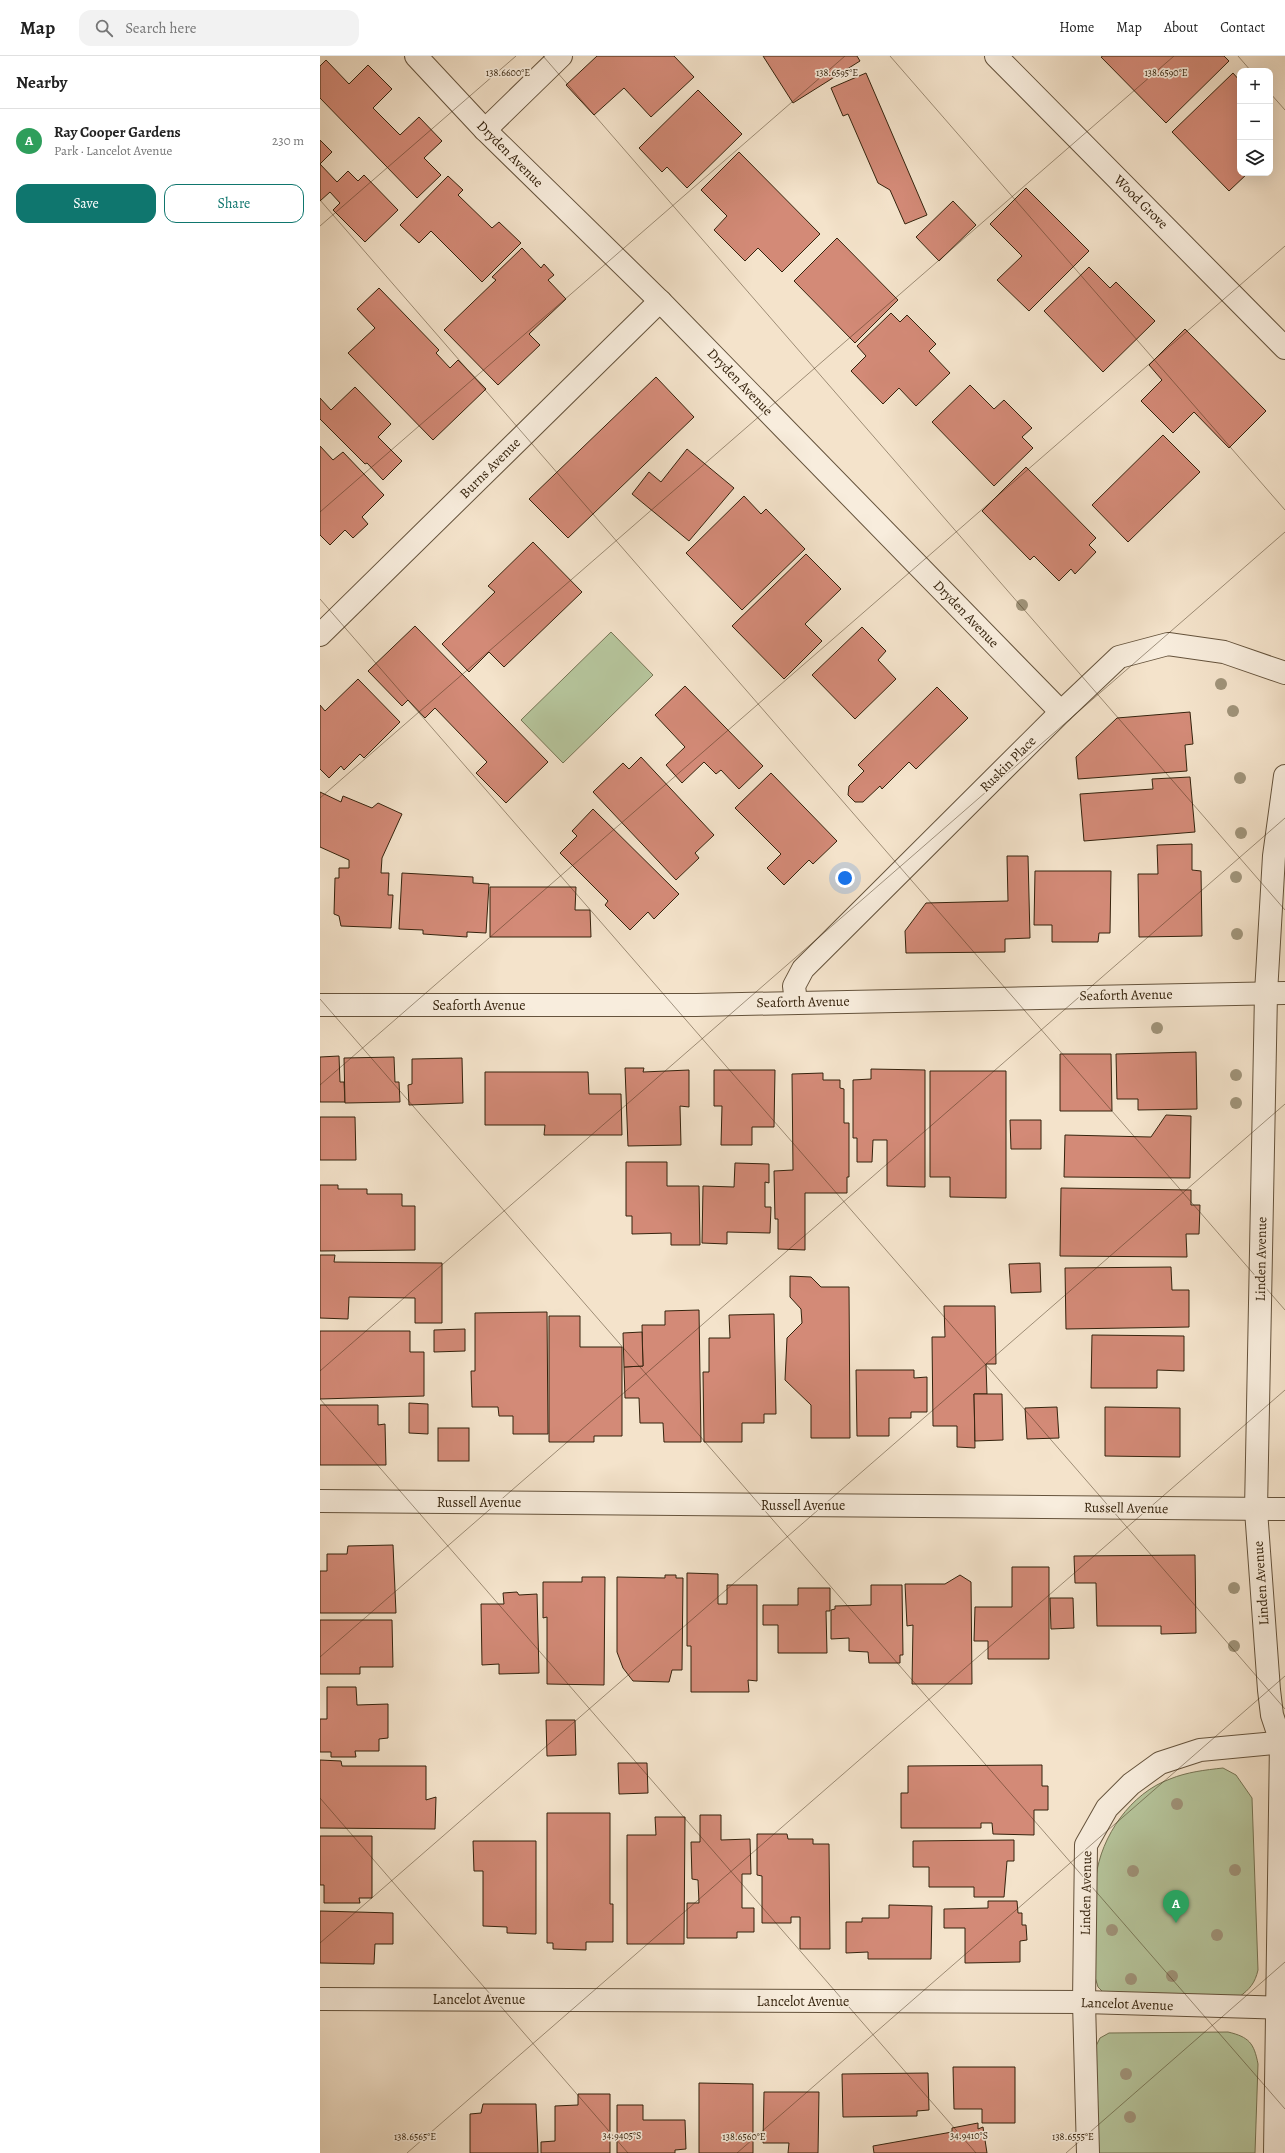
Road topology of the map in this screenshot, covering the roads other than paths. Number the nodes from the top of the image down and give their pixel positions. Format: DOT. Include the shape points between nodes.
graph roads {
  1 [pos="416,56"];
  2 [pos="561,56"];
  3 [pos="996,56"];
  4 [pos="485,130"];
  5 [pos="660,301"];
  6 [pos="1285,348"];
  7 [pos="320,635"];
  8 [pos="1285,673"];
  9 [pos="1061,712"];
  10 [pos="1285,776"];
  11 [pos="1276,993"];
  12 [pos="796,1002"];
  13 [pos="320,1005"];
  14 [pos="320,1501"];
  15 [pos="1285,1509"];
  16 [pos="1256,1510"];
  17 [pos="1284,1741"];
  18 [pos="320,1999"];
  19 [pos="1084,2002"];
  20 [pos="1280,2008"];
  21 [pos="1088,2153"];
  22 [pos="1275,2153"];
  1 -- 4 [label="street, Dryden Avenue"];
  2 -- 4 [label="street"];
  3 -- 6 [label="street, Wood Grove"];
  4 -- 5 [label="street, Dryden Avenue"];
  5 -- 7 [label="street, Burns Avenue"];
  5 -- 9 [label="street, Dryden Avenue"];
  8 -- 9 [label="street, Ruskin Place" via="1224,652 1168,644 1119,657"];
  9 -- 12 [label="street, Ruskin Place" via="803,969 794,986"];
  10 -- 11 [label="street, Linden Avenue" via="1274,856"];
  11 -- 12 [label="street, Seaforth Avenue"];
  11 -- 16 [label="street, Linden Avenue"];
  12 -- 13 [label="street, Seaforth Avenue" via="696,1005"];
  14 -- 16 [label="street, Russell Avenue"];
  15 -- 16 [label="street, Russell Avenue"];
  16 -- 17 [label="street, Linden Avenue" via="1272,1716"];
  17 -- 19 [label="street, Linden Avenue" via="1200,1750 1160,1764 1131,1784 1107,1808 1086,1844"];
  17 -- 20 [label="street, Linden Avenue"];
  18 -- 19 [label="street, Lancelot Avenue"];
  19 -- 20 [label="street, Lancelot Avenue"];
  19 -- 21 [label="street, Linden Avenue"];
  20 -- 22 [label="street, Linden Avenue"];
}
